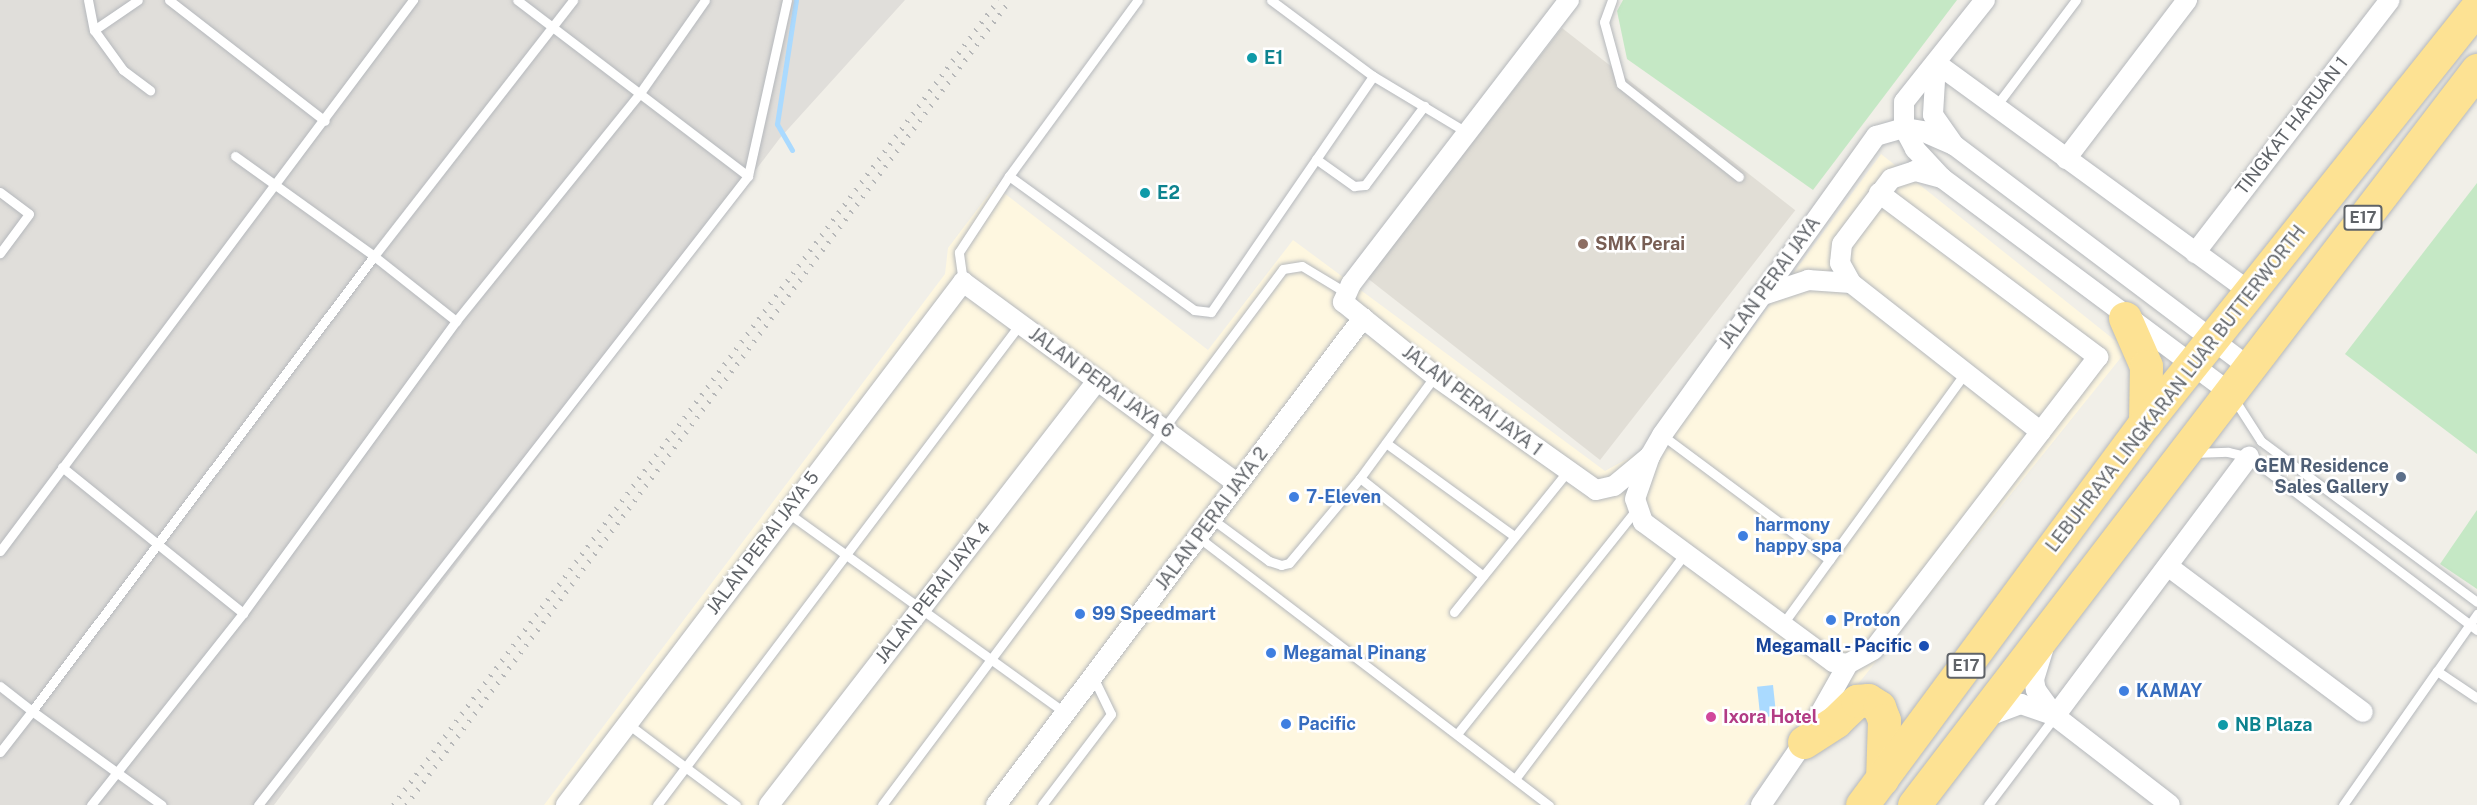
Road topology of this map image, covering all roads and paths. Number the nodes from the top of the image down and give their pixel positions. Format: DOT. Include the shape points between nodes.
graph roads {
  1 [pos="88,0"];
  2 [pos="138,0"];
  3 [pos="169,0"];
  4 [pos="413,0"];
  5 [pos="517,0"];
  6 [pos="573,0"];
  7 [pos="705,0"];
  8 [pos="788,0"];
  9 [pos="1138,0"];
  10 [pos="1271,0"];
  11 [pos="1569,0"];
  12 [pos="1612,0"];
  13 [pos="1985,0"];
  14 [pos="2076,0"];
  15 [pos="2187,0"];
  16 [pos="2390,0"];
  17 [pos="2477,7"];
  18 [pos="552,26"];
  19 [pos="94,30"];
  20 [pos="1936,63"];
  21 [pos="2477,70"];
  22 [pos="1373,76"];
  23 [pos="150,90"];
  24 [pos="640,93"];
  25 [pos="1904,102"];
  26 [pos="1424,106"];
  27 [pos="1996,106"];
  28 [pos="325,120"];
  29 [pos="1904,128"];
  30 [pos="1468,133"];
  31 [pos="1876,136"];
  32 [pos="1954,145"];
  33 [pos="235,156"];
  34 [pos="1316,159"];
  35 [pos="2066,159"];
  36 [pos="1009,176"];
  37 [pos="748,177"];
  38 [pos="1739,177"];
  39 [pos="1942,178"];
  40 [pos="276,186"];
  41 [pos="0,192"];
  42 [pos="1880,193"];
  43 [pos="0,253"];
  44 [pos="2195,253"];
  45 [pos="374,256"];
  46 [pos="963,282"];
  47 [pos="1851,283"];
  48 [pos="1345,292"];
  49 [pos="2250,292"];
  50 [pos="1760,296"];
  51 [pos="1363,318"];
  52 [pos="2125,318"];
  53 [pos="456,321"];
  54 [pos="1020,324"];
  55 [pos="2212,341"];
  56 [pos="2192,366"];
  57 [pos="2249,367"];
  58 [pos="1965,373"];
  59 [pos="1435,376"];
  60 [pos="1097,381"];
  61 [pos="2229,392"];
  62 [pos="2145,423"];
  63 [pos="1163,429"];
  64 [pos="2041,432"];
  65 [pos="1662,435"];
  66 [pos="1386,443"];
  67 [pos="2183,453"];
  68 [pos="1650,456"];
  69 [pos="2249,457"];
  70 [pos="62,467"];
  71 [pos="1567,472"];
  72 [pos="1360,478"];
  73 [pos="1238,484"];
  74 [pos="1636,510"];
  75 [pos="786,512"];
  76 [pos="1212,519"];
  77 [pos="1514,536"];
  78 [pos="1198,537"];
  79 [pos="158,544"];
  80 [pos="0,551"];
  81 [pos="1685,552"];
  82 [pos="844,554"];
  83 [pos="1830,560"];
  84 [pos="2169,567"];
  85 [pos="1483,576"];
  86 [pos="2477,602"];
  87 [pos="920,609"];
  88 [pos="1454,612"];
  89 [pos="243,613"];
  90 [pos="2477,614"];
  91 [pos="1782,625"];
  92 [pos="2473,627"];
  93 [pos="2048,633"];
  94 [pos="991,660"];
  95 [pos="1848,664"];
  96 [pos="2437,671"];
  97 [pos="1093,677"];
  98 [pos="0,686"];
  99 [pos="2477,698"];
  100 [pos="32,711"];
  101 [pos="2362,712"];
  102 [pos="1065,713"];
  103 [pos="2055,716"];
  104 [pos="1981,720"];
  105 [pos="628,724"];
  106 [pos="1456,734"];
  107 [pos="1804,742"];
  108 [pos="0,752"];
  109 [pos="686,767"];
  110 [pos="116,770"];
  111 [pos="1515,779"];
  112 [pos="1882,779"];
  113 [pos="91,805"];
  114 [pos="162,805"];
  115 [pos="258,805"];
  116 [pos="566,805"];
  117 [pos="657,805"];
  118 [pos="736,805"];
  119 [pos="769,805"];
  120 [pos="882,805"];
  121 [pos="996,805"];
  122 [pos="1042,805"];
  123 [pos="1549,805"];
  124 [pos="1761,805"];
  125 [pos="1862,805"];
  126 [pos="1914,805"];
  127 [pos="1988,805"];
  128 [pos="2170,805"];
  129 [pos="2343,805"];
  1 -- 19 [label="lane"];
  2 -- 19 [label="lane"];
  3 -- 28 [label="lane"];
  4 -- 28 [label="lane"];
  5 -- 18 [label="lane"];
  6 -- 18 [label="lane"];
  7 -- 24 [label="lane"];
  8 -- 37 [label="lane"];
  9 -- 36 [label="lane"];
  10 -- 22 [label="lane"];
  11 -- 30 [label="street"];
  12 -- 38 [label="lane" via="1604,22 1621,84"];
  13 -- 20 [label="street, JALAN PERAI JAYA"];
  14 -- 27 [label="lane"];
  15 -- 35 [label="street"];
  16 -- 44 [label="street, TINGKAT HARUAN 1"];
  17 -- 49 [label="highway, LEBUHRAYA LINGKARAN LUAR BUTTERWORTH / E17"];
  18 -- 24 [label="lane"];
  18 -- 45 [label="lane"];
  19 -- 23 [label="lane" via="123,70"];
  20 -- 25 [label="street, JALAN PERAI JAYA"];
  20 -- 27 [label="street"];
  20 -- 32 [label="street" via="1934,115"];
  21 -- 57 [label="highway, E17"];
  22 -- 26 [label="lane"];
  22 -- 34 [label="lane"];
  24 -- 37 [label="lane"];
  24 -- 53 [label="lane"];
  25 -- 29 [label="street"];
  25 -- 31 [label="street, JALAN PERAI JAYA"];
  26 -- 30 [label="lane"];
  26 -- 34 [label="lane" via="1365,185 1354,186"];
  27 -- 35 [label="street"];
  28 -- 40 [label="lane"];
  29 -- 31 [label="street"];
  29 -- 32 [label="street"];
  29 -- 39 [label="street" via="1915,149"];
  30 -- 48 [label="street"];
  31 -- 50 [label="street, JALAN PERAI JAYA"];
  32 -- 55 [label="street"];
  33 -- 40 [label="lane"];
  34 -- 36 [label="lane" via="1211,312 1194,310"];
  35 -- 44 [label="street"];
  36 -- 46 [label="lane" via="959,252"];
  37 -- 115 [label="lane"];
  39 -- 42 [label="street" via="1916,171 1902,174"];
  39 -- 52 [label="street"];
  40 -- 45 [label="lane"];
  40 -- 70 [label="lane"];
  41 -- 43 [label="lane" via="29,214"];
  42 -- 47 [label="street" via="1839,253"];
  42 -- 64 [label="street" via="2098,357"];
  44 -- 49 [label="street"];
  45 -- 53 [label="lane"];
  45 -- 79 [label="lane"];
  46 -- 54 [label="street, JALAN PERAI JAYA 6"];
  46 -- 75 [label="street, JALAN PERAI JAYA 5"];
  47 -- 50 [label="street" via="1808,280"];
  47 -- 58 [label="street"];
  48 -- 51 [label="street, JALAN PERAI JAYA 1" via="1343,302"];
  48 -- 63 [label="lane" via="1302,266 1282,269"];
  49 -- 55 [label="highway, LEBUHRAYA LINGKARAN LUAR BUTTERWORTH / E17"];
  50 -- 65 [label="street, JALAN PERAI JAYA"];
  51 -- 59 [label="street, JALAN PERAI JAYA 1"];
  51 -- 73 [label="street, JALAN PERAI JAYA 2"];
  52 -- 56 [label="street"];
  52 -- 62 [label="highway" via="2146,366"];
  53 -- 89 [label="lane"];
  54 -- 60 [label="street, JALAN PERAI JAYA 6"];
  54 -- 82 [label="lane"];
  55 -- 56 [label="highway, LEBUHRAYA LINGKARAN LUAR BUTTERWORTH / E17"];
  55 -- 57 [label="street"];
  56 -- 61 [label="street"];
  56 -- 62 [label="highway, LEBUHRAYA LINGKARAN LUAR BUTTERWORTH / E17"];
  57 -- 61 [label="highway, E17"];
  58 -- 64 [label="street"];
  58 -- 83 [label="lane"];
  59 -- 66 [label="lane"];
  59 -- 71 [label="street, JALAN PERAI JAYA 1"];
  60 -- 63 [label="street, JALAN PERAI JAYA 6"];
  60 -- 87 [label="street, JALAN PERAI JAYA 4"];
  61 -- 67 [label="highway, E17"];
  61 -- 86 [label="lane" via="2261,441"];
  62 -- 112 [label="highway, LEBUHRAYA LINGKARAN LUAR BUTTERWORTH / E17"];
  63 -- 73 [label="street, JALAN PERAI JAYA 6"];
  63 -- 94 [label="lane"];
  64 -- 95 [label="street" via="1873,650"];
  65 -- 68 [label="street, JALAN PERAI JAYA"];
  65 -- 83 [label="lane"];
  66 -- 72 [label="lane"];
  66 -- 77 [label="lane"];
  67 -- 69 [label="lane" via="2228,452"];
  67 -- 93 [label="highway, E17"];
  68 -- 71 [label="street, JALAN PERAI JAYA 1" via="1614,486 1596,490"];
  68 -- 74 [label="street" via="1635,499"];
  69 -- 84 [label="street"];
  69 -- 92 [label="lane"];
  70 -- 79 [label="lane"];
  70 -- 80 [label="lane"];
  71 -- 77 [label="lane"];
  72 -- 76 [label="lane" via="1289,563 1269,561"];
  72 -- 85 [label="lane"];
  73 -- 76 [label="street, JALAN PERAI JAYA 2"];
  74 -- 81 [label="street" via="1643,522"];
  74 -- 106 [label="lane"];
  75 -- 82 [label="lane"];
  75 -- 105 [label="street, JALAN PERAI JAYA 5"];
  76 -- 78 [label="street, JALAN PERAI JAYA 2"];
  77 -- 85 [label="lane"];
  78 -- 97 [label="street, JALAN PERAI JAYA 2"];
  78 -- 106 [label="lane"];
  79 -- 89 [label="lane"];
  79 -- 100 [label="lane"];
  81 -- 91 [label="street"];
  81 -- 111 [label="lane"];
  82 -- 87 [label="lane"];
  82 -- 109 [label="lane"];
  83 -- 91 [label="lane"];
  84 -- 101 [label="street"];
  84 -- 103 [label="street"];
  85 -- 88 [label="lane"];
  87 -- 94 [label="lane"];
  87 -- 119 [label="street, JALAN PERAI JAYA 4"];
  89 -- 110 [label="lane"];
  90 -- 92 [label="lane"];
  91 -- 95 [label="street" via="1833,662"];
  92 -- 96 [label="lane"];
  93 -- 103 [label="street" via="2034,680 2036,690"];
  93 -- 104 [label="highway, E17"];
  94 -- 102 [label="lane"];
  94 -- 120 [label="lane"];
  95 -- 107 [label="street"];
  96 -- 99 [label="lane"];
  96 -- 129 [label="lane"];
  97 -- 102 [label="street, JALAN PERAI JAYA 2"];
  97 -- 122 [label="lane" via="1111,714"];
  98 -- 100 [label="lane"];
  100 -- 108 [label="lane"];
  100 -- 110 [label="lane"];
  102 -- 121 [label="street, JALAN PERAI JAYA 2"];
  103 -- 104 [label="street" via="2021,704"];
  103 -- 127 [label="lane"];
  103 -- 128 [label="street"];
  104 -- 126 [label="highway, E17"];
  105 -- 109 [label="lane"];
  105 -- 116 [label="street, JALAN PERAI JAYA 5"];
  106 -- 111 [label="lane"];
  107 -- 112 [label="highway" via="1857,701 1868,700 1879,707 1884,720"];
  107 -- 124 [label="street"];
  109 -- 117 [label="lane"];
  109 -- 118 [label="lane"];
  110 -- 113 [label="lane"];
  110 -- 114 [label="lane"];
  111 -- 123 [label="lane"];
  112 -- 125 [label="highway, LEBUHRAYA LINGKARAN LUAR BUTTERWORTH / E17"];
}
